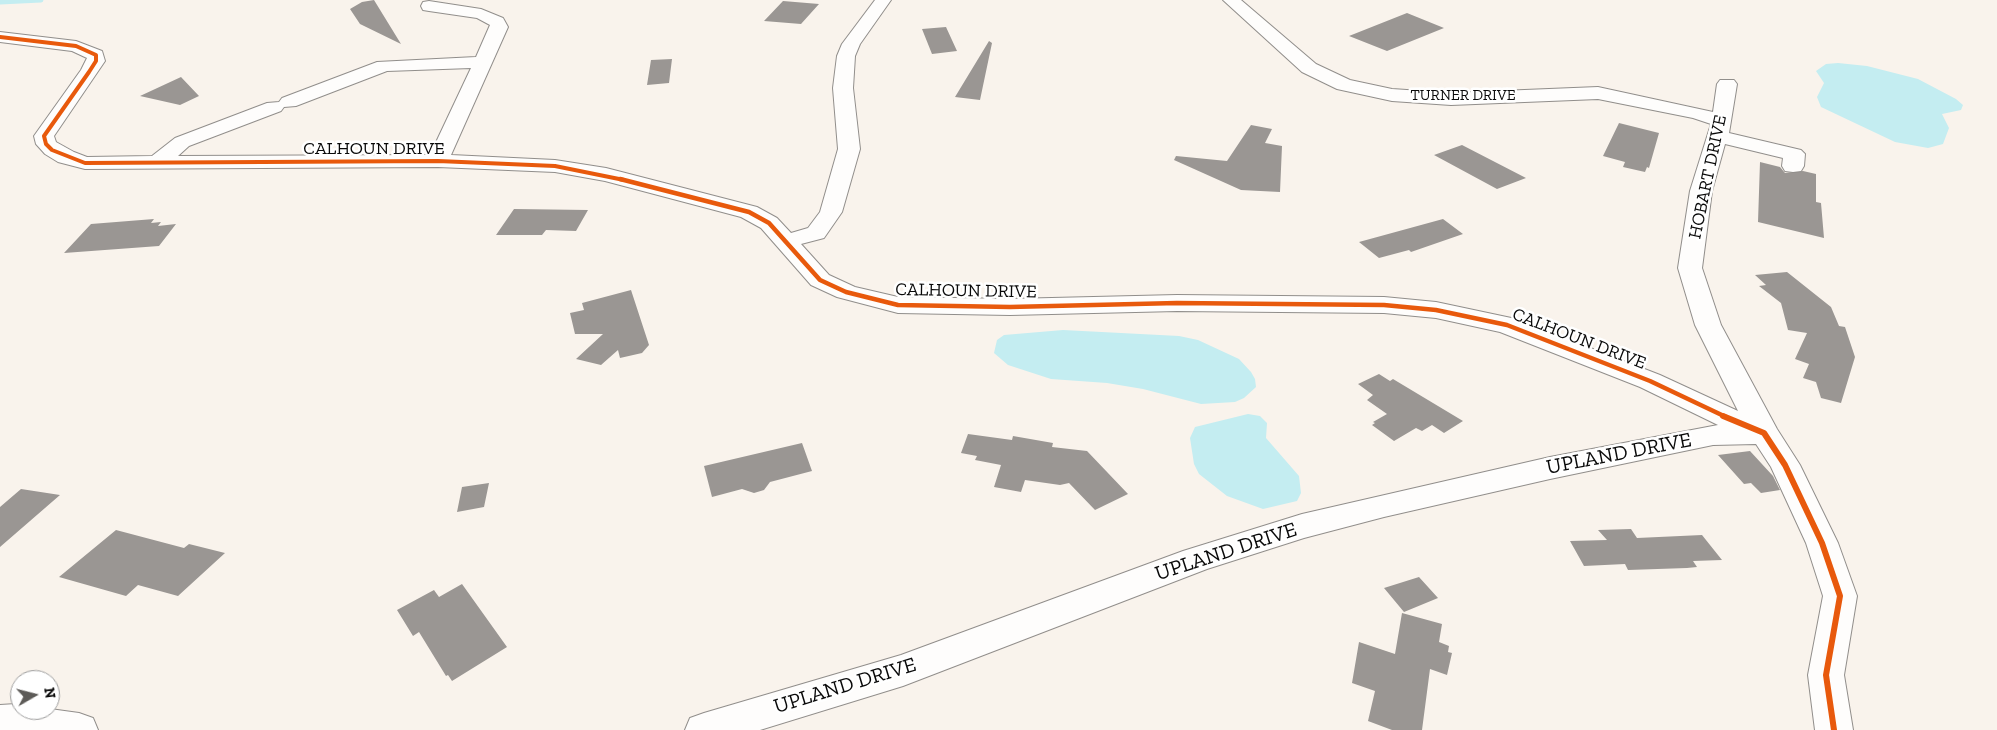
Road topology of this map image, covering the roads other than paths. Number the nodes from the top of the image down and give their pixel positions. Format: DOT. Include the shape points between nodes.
graph roads {
  1 [pos="883,0"];
  2 [pos="1231,0"];
  3 [pos="429,6"];
  4 [pos="0,37"];
  5 [pos="484,62"];
  6 [pos="1727,84"];
  7 [pos="1720,129"];
  8 [pos="438,161"];
  9 [pos="156,164"];
  10 [pos="1793,166"];
  11 [pos="787,242"];
  12 [pos="1764,433"];
  13 [pos="0,722"];
  14 [pos="79,730"];
  15 [pos="704,730"];
  16 [pos="1834,730"];
  1 -- 11 [label="street" via="846,56 843,88 849,148 831,212 816,233"];
  2 -- 7 [label="street, TURNER DRIVE" via="1309,68 1344,85 1392,95 1451,99 1598,93 1697,113"];
  3 -- 5 [label="street" via="482,14 497,22 499,27"];
  4 -- 9 [label="street, CALHOUN DRIVE" via="76,46 96,54 96,61 44,136 52,150 86,164"];
  5 -- 8 [label="street"];
  5 -- 9 [label="street" via="384,66 182,142"];
  6 -- 7 [label="street, HOBART DRIVE"];
  7 -- 10 [label="street, TURNER DRIVE" via="1794,154"];
  7 -- 12 [label="street, HOBART DRIVE" via="1701,191 1690,268 1708,325"];
  8 -- 9 [label="street, CALHOUN DRIVE"];
  8 -- 11 [label="street, CALHOUN DRIVE" via="555,166 606,175 749,212 769,223"];
  11 -- 12 [label="street, CALHOUN DRIVE" via="820,280 846,292 898,305 1010,308 1172,303 1384,305 1470,315 1507,325 1650,381"];
  12 -- 15 [label="street, UPLAND DRIVE" via="1713,435 1550,468 1302,526 1194,560 903,670"];
  12 -- 16 [label="street" via="1785,465 1814,526 1840,596 1826,675"];
  13 -- 14 [label="street" via="16,721"];
}
